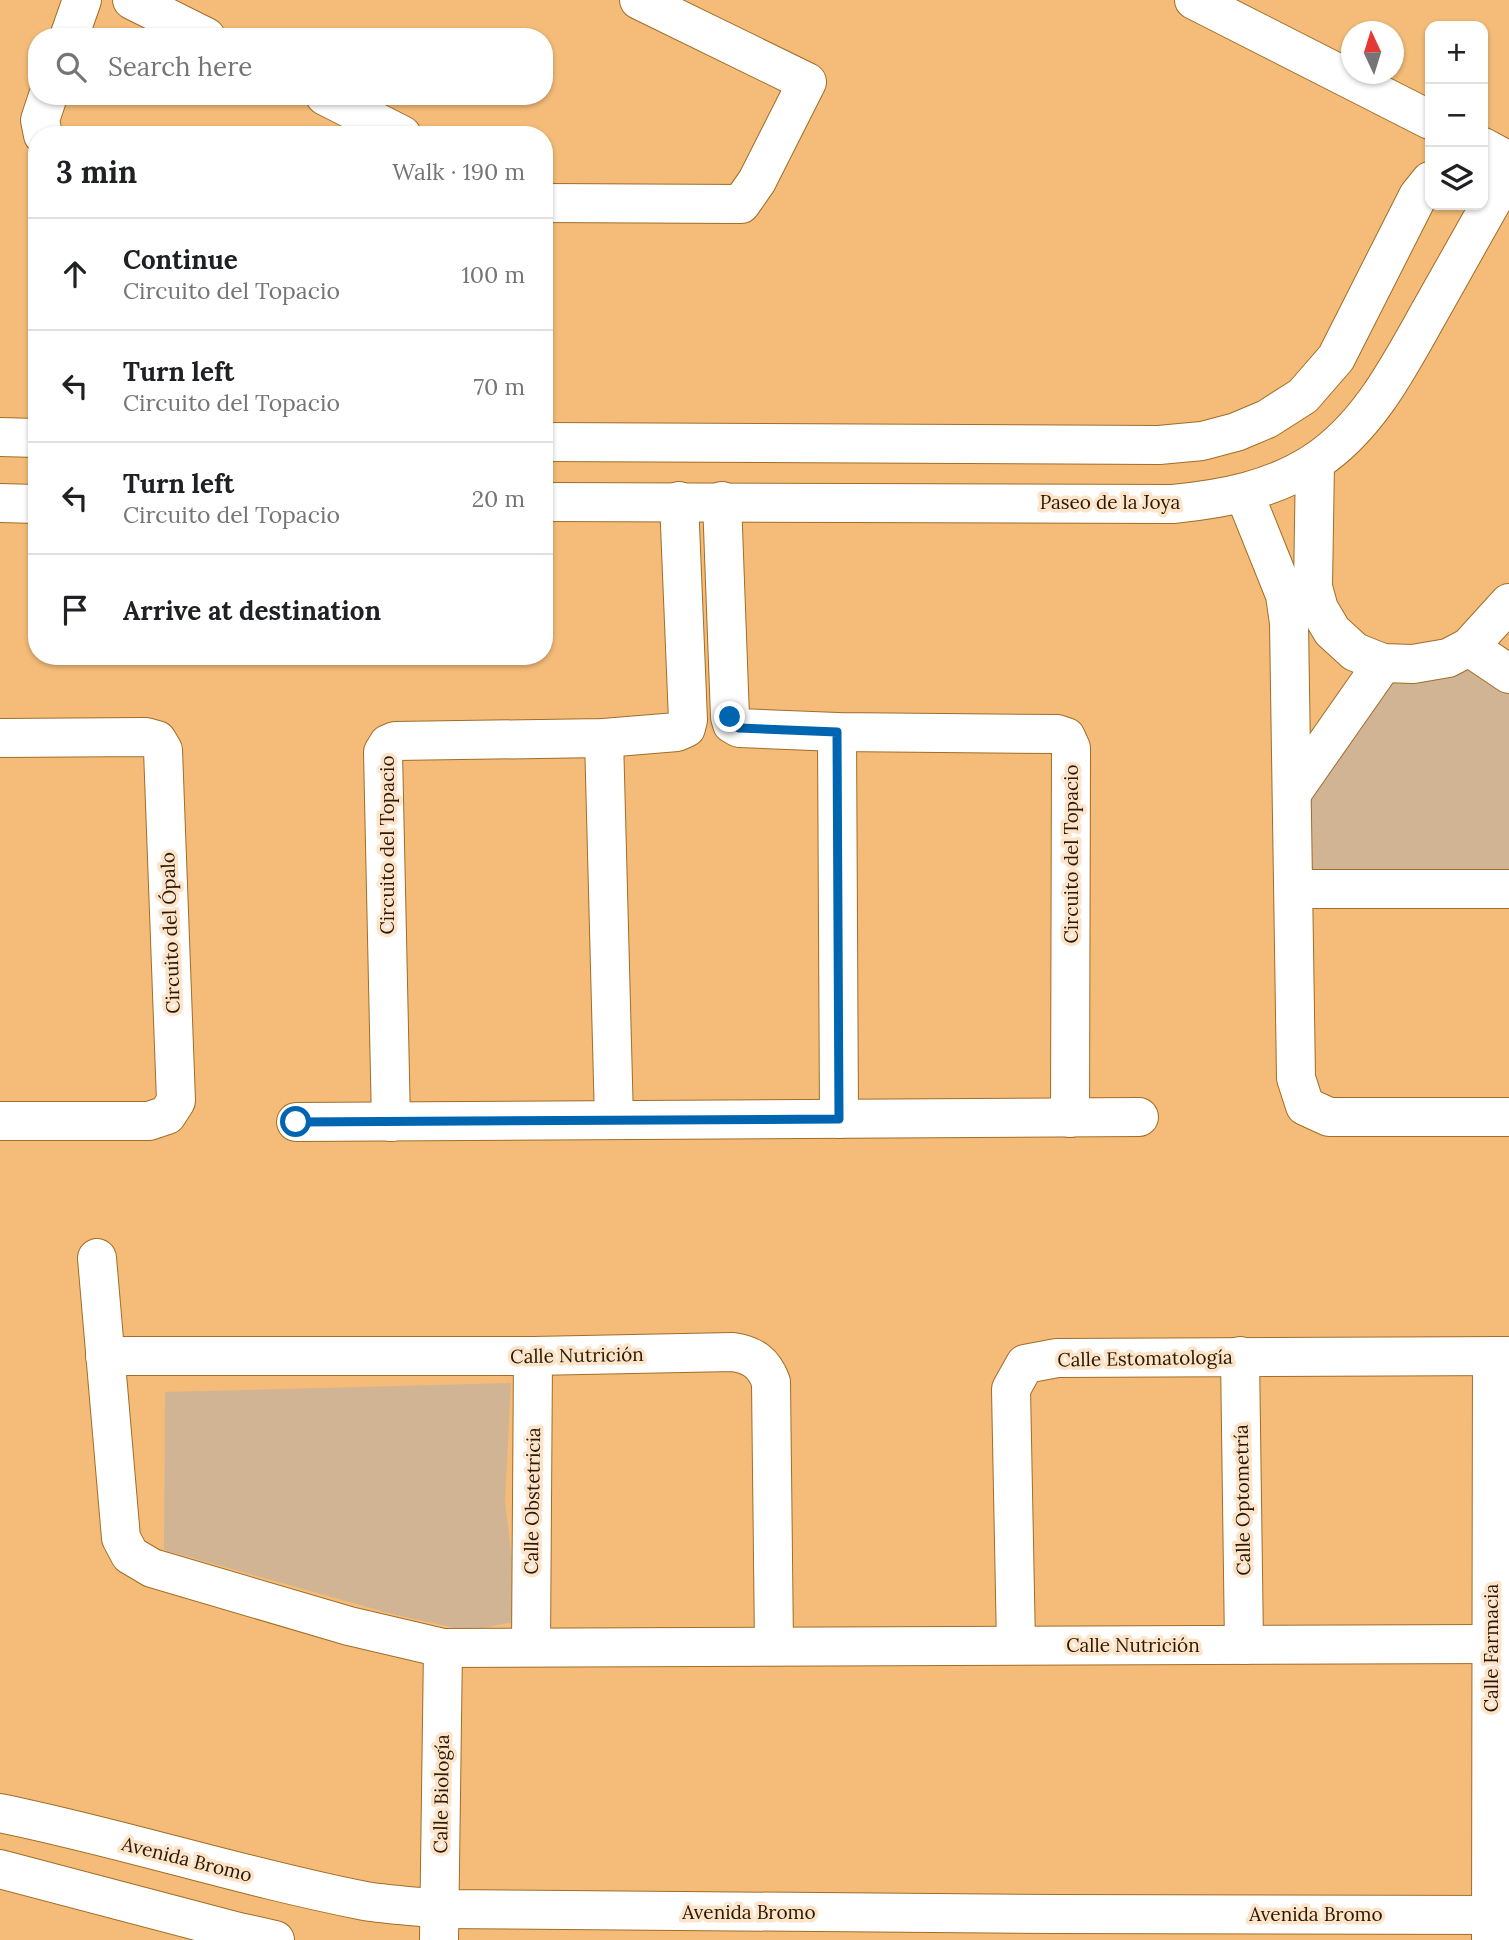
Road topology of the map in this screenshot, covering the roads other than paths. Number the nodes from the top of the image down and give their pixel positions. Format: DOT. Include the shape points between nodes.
graph roads {
  1 [pos="82,0"];
  2 [pos="132,0"];
  3 [pos="639,0"];
  4 [pos="1194,0"];
  5 [pos="72,28"];
  6 [pos="188,28"];
  7 [pos="45,105"];
  8 [pos="343,105"];
  9 [pos="1425,117"];
  10 [pos="41,126"];
  11 [pos="384,126"];
  12 [pos="1488,150"];
  13 [pos="1509,161"];
  14 [pos="1509,171"];
  15 [pos="1425,187"];
  16 [pos="553,203"];
  17 [pos="0,437"];
  18 [pos="28,438"];
  19 [pos="553,442"];
  20 [pos="860,443"];
  21 [pos="1315,462"];
  22 [pos="1244,493"];
  23 [pos="679,501"];
  24 [pos="722,501"];
  25 [pos="853,501"];
  26 [pos="553,502"];
  27 [pos="0,503"];
  28 [pos="28,504"];
  29 [pos="1299,591"];
  30 [pos="1509,603"];
  31 [pos="1469,647"];
  32 [pos="1383,663"];
  33 [pos="1509,674"];
  34 [pos="837,732"];
  35 [pos="604,737"];
  36 [pos="0,738"];
  37 [pos="1292,793"];
  38 [pos="1294,889"];
  39 [pos="1509,889"];
  40 [pos="1139,1117"];
  41 [pos="1509,1117"];
  42 [pos="1070,1118"];
  43 [pos="839,1119"];
  44 [pos="614,1120"];
  45 [pos="0,1121"];
  46 [pos="296,1122"];
  47 [pos="391,1122"];
  48 [pos="97,1258"];
  49 [pos="105,1356"];
  50 [pos="533,1356"];
  51 [pos="1240,1356"];
  52 [pos="1500,1356"];
  53 [pos="1491,1644"];
  54 [pos="1016,1645"];
  55 [pos="1244,1645"];
  56 [pos="774,1646"];
  57 [pos="531,1647"];
  58 [pos="443,1648"];
  59 [pos="0,1813"];
  60 [pos="0,1869"];
  61 [pos="1497,1923"];
  62 [pos="440,1925"];
  63 [pos="275,1940"];
  1 -- 5 [label="street"];
  2 -- 6 [label="street"];
  3 -- 16 [label="street" via="807,82 741,204"];
  4 -- 9 [label="street"];
  7 -- 10 [label="street"];
  8 -- 11 [label="street"];
  12 -- 13 [label="street"];
  14 -- 21 [label="street, Paseo de la Joya" via="1397,369 1359,425"];
  15 -- 20 [label="street" via="1336,358 1303,396 1267,419 1202,441 1159,445"];
  17 -- 18 [label="street"];
  19 -- 20 [label="street"];
  20 -- 25 [label="street"];
  21 -- 22 [label="street, Paseo de la Joya"];
  21 -- 29 [label="street"];
  22 -- 25 [label="street, Paseo de la Joya" via="1173,504"];
  22 -- 29 [label="street"];
  23 -- 24 [label="street, Paseo de la Joya"];
  23 -- 26 [label="street, Paseo de la Joya"];
  23 -- 35 [label="street, Circuito del Topacio" via="688,720 677,732"];
  24 -- 25 [label="street, Paseo de la Joya"];
  24 -- 34 [label="street, Circuito del Topacio" via="732,724"];
  27 -- 28 [label="street"];
  29 -- 32 [label="street" via="1355,652"];
  29 -- 37 [label="street" via="1290,623"];
  30 -- 31 [label="street"];
  31 -- 32 [label="street" via="1413,664"];
  31 -- 33 [label="street"];
  32 -- 37 [label="street"];
  34 -- 42 [label="street, Circuito del Topacio" via="1066,737 1071,748"];
  34 -- 43 [label="street"];
  35 -- 44 [label="street"];
  35 -- 47 [label="street, Circuito del Topacio" via="395,741 383,752"];
  36 -- 45 [label="street, Circuito del Ópalo" via="158,740 163,751 176,1101 167,1115 149,1121"];
  37 -- 38 [label="street"];
  38 -- 39 [label="street"];
  38 -- 41 [label="street" via="1296,1078 1305,1106 1329,1117"];
  40 -- 42 [label="street"];
  42 -- 43 [label="street"];
  43 -- 44 [label="street"];
  44 -- 47 [label="street"];
  46 -- 47 [label="street"];
  48 -- 49 [label="street, Calle Nutrición"];
  49 -- 50 [label="street, Calle Nutrición"];
  49 -- 58 [label="street, Calle Nutrición" via="121,1538 130,1555 152,1569"];
  50 -- 56 [label="street, Calle Nutrición" via="733,1352 748,1354 766,1370 771,1382"];
  50 -- 57 [label="street, Calle Obstetricia"];
  51 -- 52 [label="street, Calle Estomatología"];
  51 -- 54 [label="street, Calle Estomatología" via="1057,1357 1025,1364 1011,1389"];
  51 -- 55 [label="street, Calle Optometría"];
  52 -- 53 [label="street, Calle Farmacia"];
  53 -- 55 [label="street, Calle Nutrición"];
  53 -- 61 [label="street, Calle Farmacia"];
  54 -- 55 [label="street, Calle Nutrición"];
  54 -- 56 [label="street, Calle Nutrición"];
  56 -- 57 [label="street, Calle Nutrición"];
  57 -- 58 [label="street, Calle Nutrición"];
  58 -- 62 [label="street, Calle Biología"];
  59 -- 62 [label="street, Avenida Bromo" via="368,1901"];
  60 -- 63 [label="street"];
  61 -- 62 [label="street, Avenida Bromo" via="1056,1914"];
}
